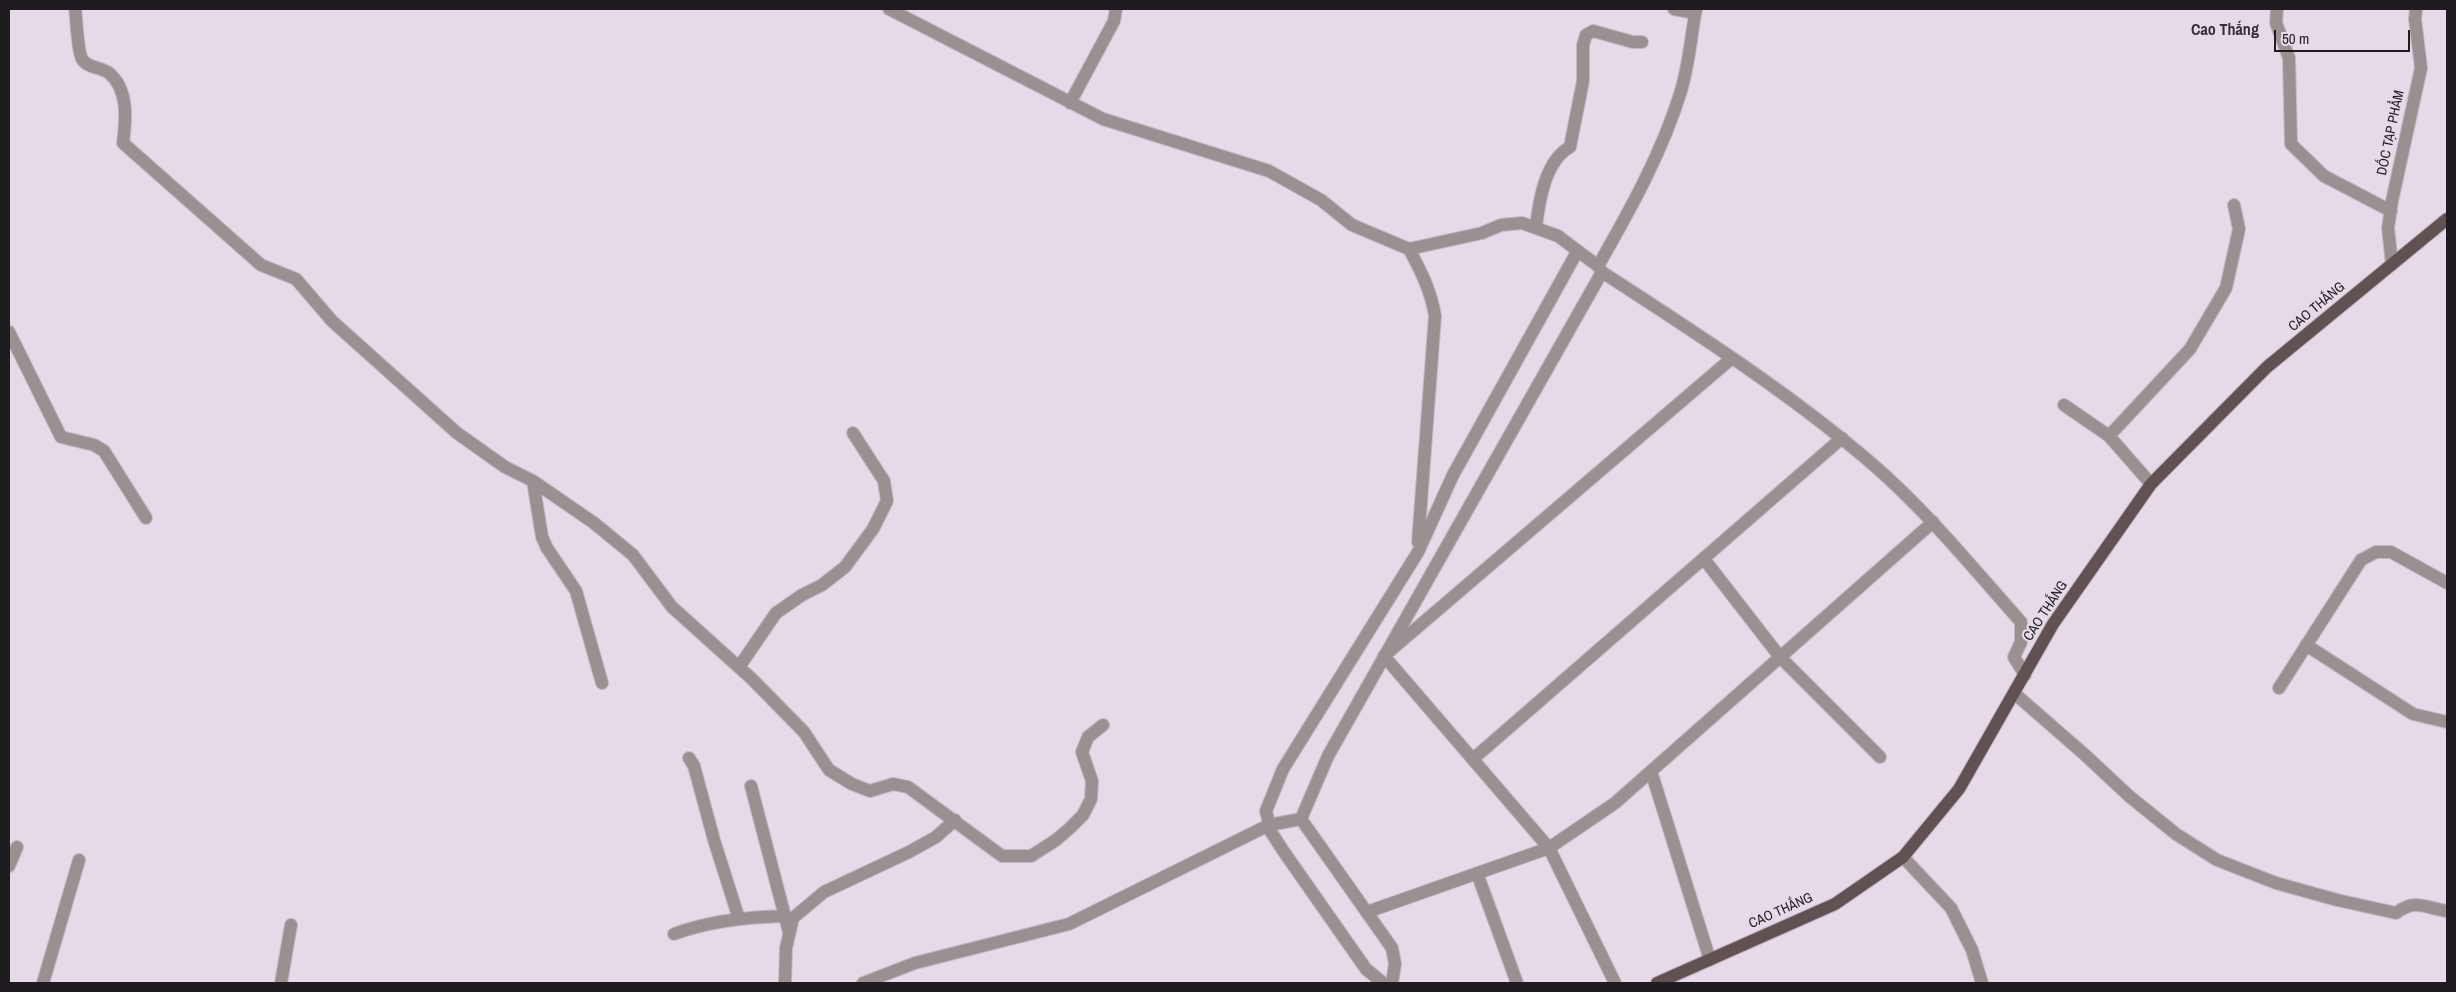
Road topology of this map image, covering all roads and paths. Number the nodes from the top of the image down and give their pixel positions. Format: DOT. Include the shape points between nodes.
graph roads {
  1 [pos="75,9"];
  2 [pos="889,9"];
  3 [pos="1116,9"];
  4 [pos="1674,9"];
  5 [pos="2277,9"];
  6 [pos="2416,9"];
  7 [pos="1696,11"];
  8 [pos="1642,42"];
  9 [pos="1070,102"];
  10 [pos="2234,205"];
  11 [pos="2391,211"];
  12 [pos="2447,219"];
  13 [pos="1536,227"];
  14 [pos="1409,249"];
  15 [pos="1577,252"];
  16 [pos="2392,264"];
  17 [pos="1600,269"];
  18 [pos="9,332"];
  19 [pos="1732,358"];
  20 [pos="2064,404"];
  21 [pos="853,433"];
  22 [pos="2109,436"];
  23 [pos="1842,438"];
  24 [pos="533,481"];
  25 [pos="2152,484"];
  26 [pos="146,518"];
  27 [pos="1933,522"];
  28 [pos="1418,552"];
  29 [pos="1704,559"];
  30 [pos="2447,583"];
  31 [pos="2306,645"];
  32 [pos="1384,656"];
  33 [pos="1780,657"];
  34 [pos="739,667"];
  35 [pos="2024,674"];
  36 [pos="602,683"];
  37 [pos="2279,688"];
  38 [pos="2014,693"];
  39 [pos="2447,722"];
  40 [pos="1103,725"];
  41 [pos="1880,757"];
  42 [pos="689,758"];
  43 [pos="1473,760"];
  44 [pos="1651,771"];
  45 [pos="751,786"];
  46 [pos="1301,819"];
  47 [pos="955,820"];
  48 [pos="1269,825"];
  49 [pos="17,847"];
  50 [pos="1549,848"];
  51 [pos="1903,858"];
  52 [pos="80,860"];
  53 [pos="9,866"];
  54 [pos="1477,873"];
  55 [pos="2447,911"];
  56 [pos="1367,912"];
  57 [pos="784,916"];
  58 [pos="740,918"];
  59 [pos="291,925"];
  60 [pos="674,934"];
  61 [pos="789,935"];
  62 [pos="1710,960"];
  63 [pos="43,983"];
  64 [pos="281,983"];
  65 [pos="785,983"];
  66 [pos="863,983"];
  67 [pos="1383,983"];
  68 [pos="1392,983"];
  69 [pos="1518,983"];
  70 [pos="1615,983"];
  71 [pos="1657,983"];
  72 [pos="1982,983"];
  1 -- 24 [label="street" via="83,60 108,73 125,101 123,143 261,266 296,279 332,321 458,433"];
  2 -- 9 [label="street"];
  3 -- 9 [label="street" via="1114,22"];
  4 -- 7 [label="street"];
  5 -- 11 [label="street" via="2276,23 2290,58 2291,144 2324,176"];
  6 -- 11 [label="street, DỐC TẠP PHẨM" via="2421,68"];
  7 -- 17 [label="street" via="1681,92 1641,191"];
  8 -- 13 [label="street" via="1593,31 1586,35 1583,45 1584,81 1570,147 1561,152 1541,191"];
  9 -- 14 [label="street" via="1103,119 1268,170 1320,200 1352,225"];
  10 -- 22 [label="street" via="2239,229 2226,288 2190,349"];
  11 -- 16 [label="street, DỐC TẠP PHẨM" via="2388,228"];
  12 -- 16 [label="main road, CAO THẮNG"];
  13 -- 14 [label="street" via="1522,222 1501,225 1482,233"];
  13 -- 15 [label="street" via="1558,236"];
  14 -- 28 [label="street" via="1426,280 1435,316"];
  15 -- 17 [label="street"];
  15 -- 28 [label="street" via="1453,475"];
  16 -- 25 [label="main road, CAO THẮNG" via="2267,367"];
  17 -- 19 [label="street"];
  17 -- 32 [label="street"];
  18 -- 26 [label="street" via="61,437 94,445 104,451"];
  19 -- 23 [label="street"];
  19 -- 32 [label="street"];
  20 -- 22 [label="street"];
  21 -- 34 [label="street" via="884,481 887,501 873,529 845,567 776,614"];
  22 -- 25 [label="street"];
  23 -- 27 [label="street"];
  23 -- 29 [label="street"];
  24 -- 34 [label="street" via="633,554 672,607"];
  24 -- 36 [label="street" via="542,537 576,591"];
  25 -- 35 [label="main road, CAO THẮNG" via="2053,624"];
  27 -- 33 [label="street"];
  27 -- 35 [label="street" via="2020,622 2021,642 2014,657"];
  28 -- 48 [label="street" via="1283,769 1270,795 1266,811"];
  29 -- 33 [label="street"];
  29 -- 43 [label="street"];
  30 -- 31 [label="street" via="2391,552 2376,552 2361,560"];
  31 -- 37 [label="street"];
  31 -- 39 [label="street" via="2413,714"];
  32 -- 43 [label="street"];
  32 -- 46 [label="street" via="1328,756"];
  33 -- 41 [label="street"];
  33 -- 44 [label="street"];
  34 -- 47 [label="street" via="804,732 829,770 870,791 893,784 908,787"];
  35 -- 38 [label="main road, CAO THẮNG"];
  38 -- 51 [label="main road, CAO THẮNG" via="1960,789"];
  38 -- 55 [label="street" via="2129,796 2176,834 2216,860 2276,883 2337,900 2396,913 2407,904"];
  40 -- 47 [label="street" via="1088,737 1082,752 1092,781 1091,799 1083,815 1056,840 1031,856 1002,856"];
  42 -- 58 [label="street"];
  43 -- 50 [label="street"];
  44 -- 50 [label="street" via="1615,803"];
  44 -- 62 [label="street"];
  45 -- 57 [label="street"];
  46 -- 48 [label="street"];
  46 -- 56 [label="street"];
  47 -- 61 [label="street" via="936,837 909,852 824,892 793,918"];
  48 -- 66 [label="street" via="1069,924 915,963"];
  48 -- 67 [label="street" via="1284,852 1366,969"];
  49 -- 53 [label="street"];
  50 -- 54 [label="street"];
  50 -- 70 [label="street"];
  51 -- 62 [label="main road, CAO THẮNG" via="1834,904"];
  51 -- 72 [label="street" via="1951,908 1972,950"];
  52 -- 63 [label="street"];
  54 -- 56 [label="street"];
  54 -- 69 [label="street"];
  56 -- 68 [label="street" via="1392,948 1395,964"];
  57 -- 58 [label="street"];
  57 -- 61 [label="street"];
  58 -- 60 [label="street" via="700,925"];
  59 -- 64 [label="street"];
  61 -- 65 [label="street"];
  62 -- 71 [label="main road, CAO THẮNG"];
}
